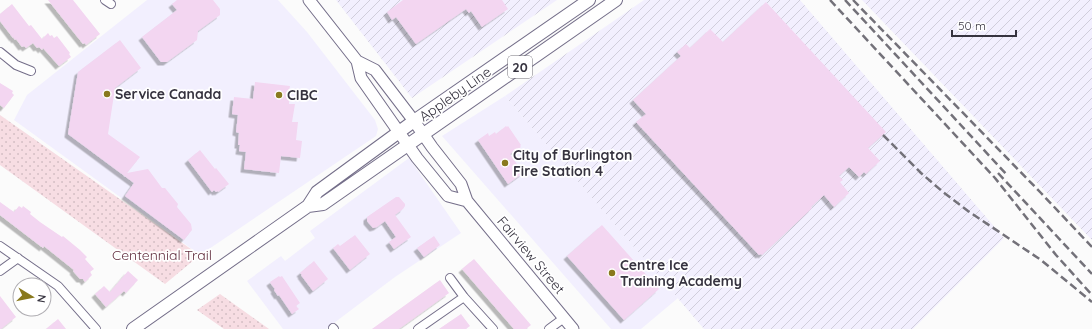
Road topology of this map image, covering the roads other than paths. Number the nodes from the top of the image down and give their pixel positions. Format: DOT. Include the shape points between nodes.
graph roads {
  1 [pos="309,0"];
  2 [pos="589,0"];
  3 [pos="616,0"];
  4 [pos="0,52"];
  5 [pos="357,61"];
  6 [pos="31,71"];
  7 [pos="414,121"];
  8 [pos="399,132"];
  9 [pos="423,134"];
  10 [pos="408,145"];
  11 [pos="467,201"];
  12 [pos="308,206"];
  13 [pos="0,246"];
  14 [pos="18,258"];
  15 [pos="0,271"];
  16 [pos="450,278"];
  17 [pos="464,296"];
  18 [pos="564,318"];
  19 [pos="96,329"];
  20 [pos="133,329"];
  21 [pos="418,329"];
  22 [pos="493,329"];
  23 [pos="550,329"];
  24 [pos="573,329"];
  1 -- 5 [label="street, Fairview Street"];
  2 -- 7 [label="main road, Appleby Line / 20"];
  3 -- 9 [label="main road, Appleby Line / 20"];
  4 -- 6 [label="street" via="16,65"];
  5 -- 7 [label="street, Fairview Street" via="375,70"];
  5 -- 8 [label="street, Fairview Street" via="361,78"];
  7 -- 8 [label="main road, Appleby Line / 20"];
  7 -- 9 [label="street, Fairview Street"];
  8 -- 10 [label="street, Fairview Street"];
  8 -- 12 [label="main road, Appleby Line" via="317,192"];
  9 -- 10 [label="main road, Appleby Line / 20"];
  9 -- 11 [label="street, Fairview Street" via="461,184"];
  10 -- 11 [label="street, Fairview Street" via="448,196"];
  10 -- 12 [label="main road, Appleby Line" via="323,204"];
  11 -- 18 [label="street, Fairview Street"];
  12 -- 20 [label="main road, Appleby Line"];
  13 -- 14 [label="street"];
  14 -- 15 [label="street"];
  14 -- 19 [label="street" via="58,286"];
  16 -- 17 [label="street"];
  17 -- 21 [label="street"];
  17 -- 22 [label="street"];
  18 -- 23 [label="street"];
  18 -- 24 [label="street, Fairview Street"];
}
